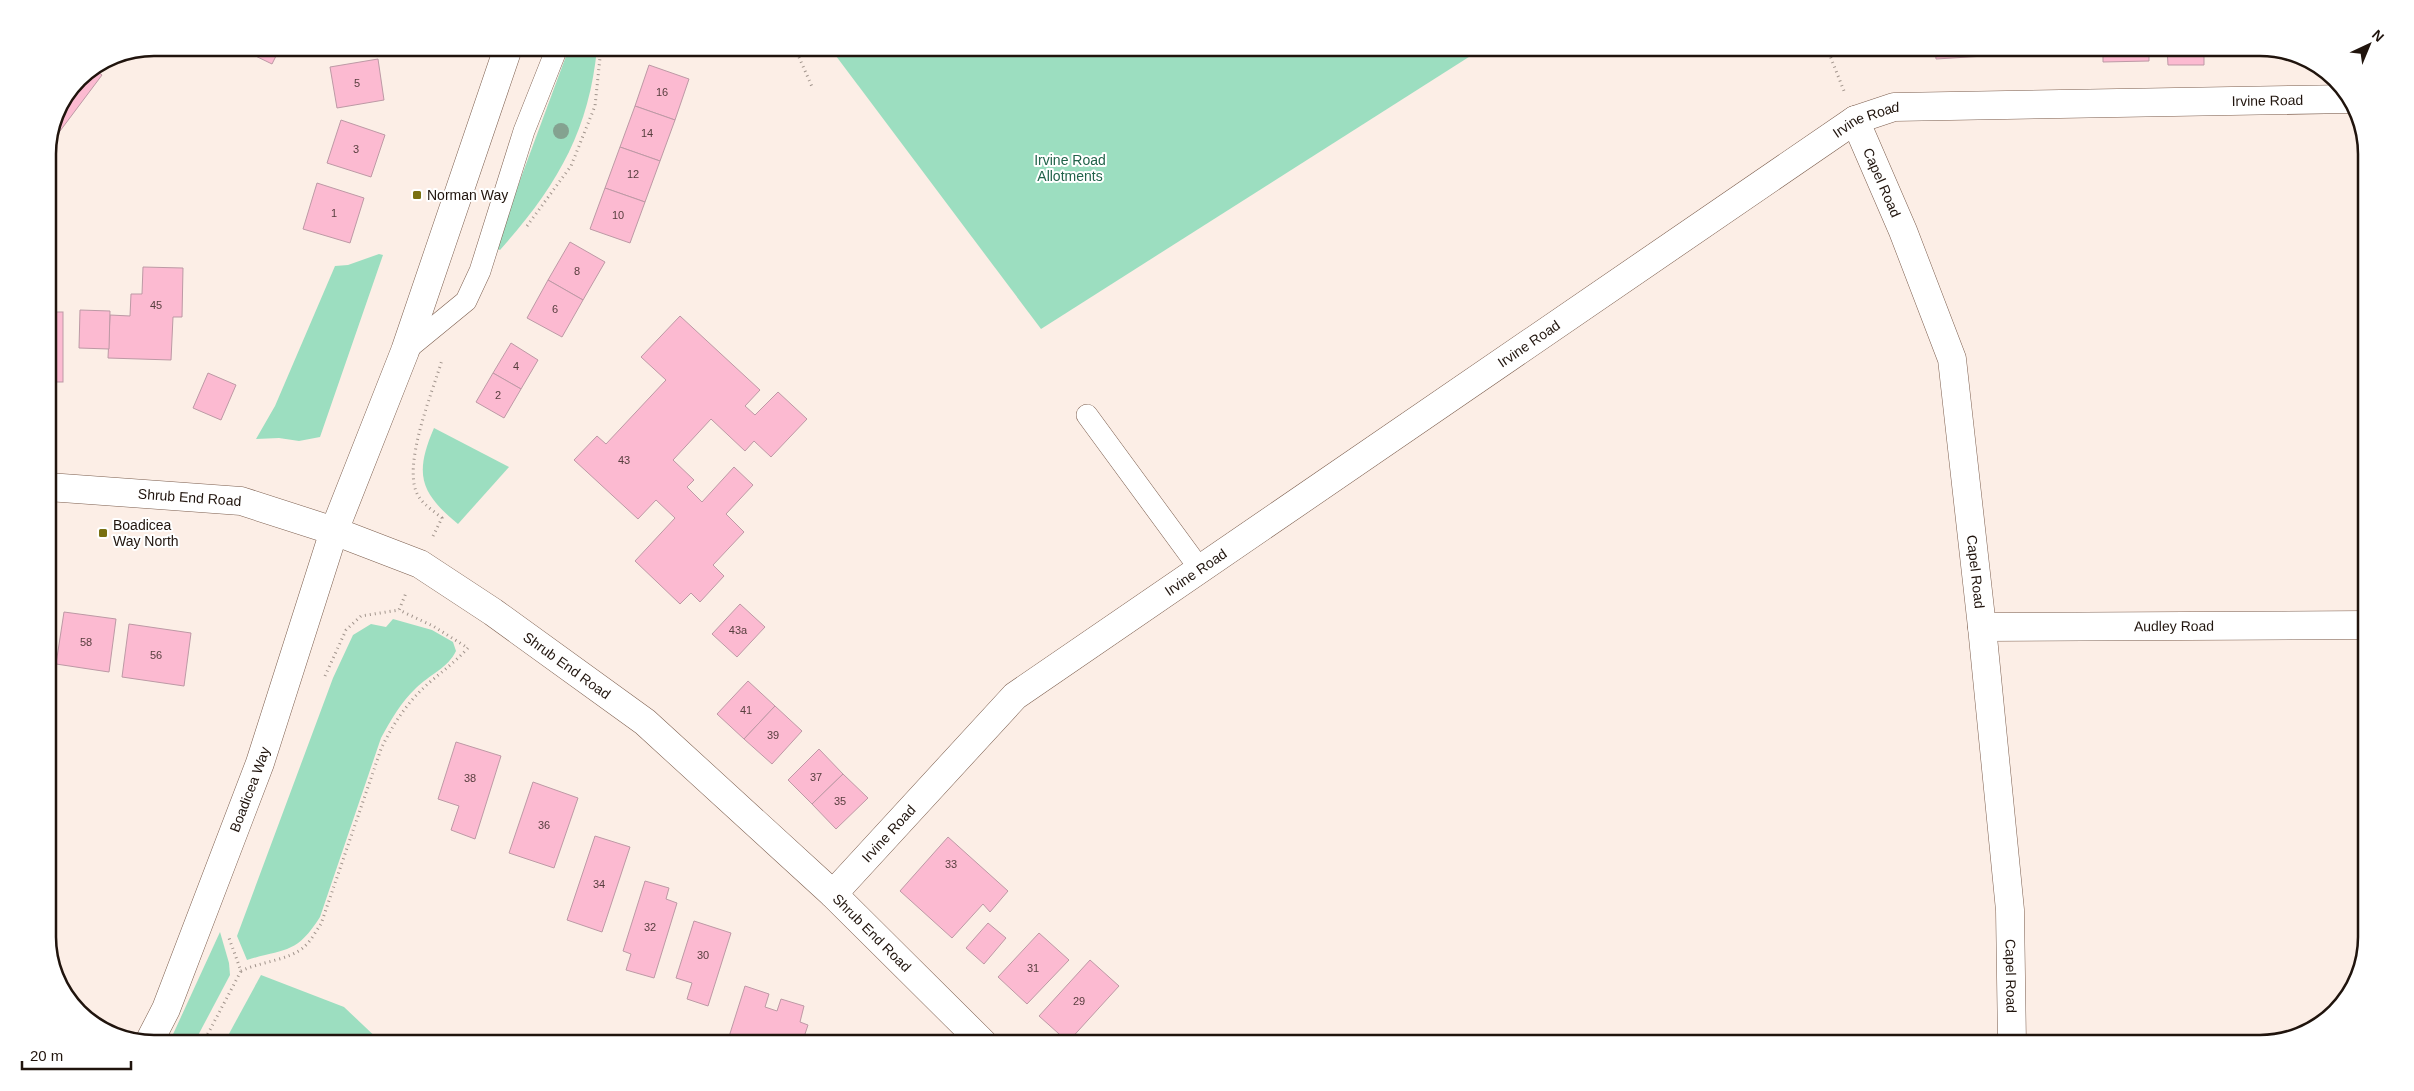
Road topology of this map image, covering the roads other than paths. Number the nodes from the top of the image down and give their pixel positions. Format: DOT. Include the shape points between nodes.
graph roads {
  1 [pos="505,56"];
  2 [pos="555,56"];
  3 [pos="2341,99"];
  4 [pos="1855,120"];
  5 [pos="405,351"];
  6 [pos="1087,416"];
  7 [pos="56,488"];
  8 [pos="334,531"];
  9 [pos="1200,570"];
  10 [pos="2358,625"];
  11 [pos="1982,627"];
  12 [pos="833,894"];
  13 [pos="153,1035"];
  14 [pos="974,1035"];
  15 [pos="2012,1035"];
  1 -- 5 [label="street"];
  2 -- 5 [label="lane" via="524,130 480,272 466,302"];
  3 -- 4 [label="street, Irvine Road" via="1894,106"];
  4 -- 9 [label="street, Irvine Road"];
  4 -- 11 [label="street, Capel Road" via="1903,231 1952,359"];
  5 -- 8 [label="street"];
  6 -- 9 [label="lane"];
  7 -- 8 [label="street, Shrub End Road" via="241,501"];
  8 -- 12 [label="street, Shrub End Road" via="420,564 493,612 645,722"];
  8 -- 13 [label="street, Boadicea Way" via="260,763 166,1009"];
  9 -- 12 [label="street, Irvine Road" via="1015,696"];
  10 -- 11 [label="street, Audley Road"];
  11 -- 15 [label="street, Capel Road" via="2010,910"];
  12 -- 14 [label="street, Shrub End Road"];
}
